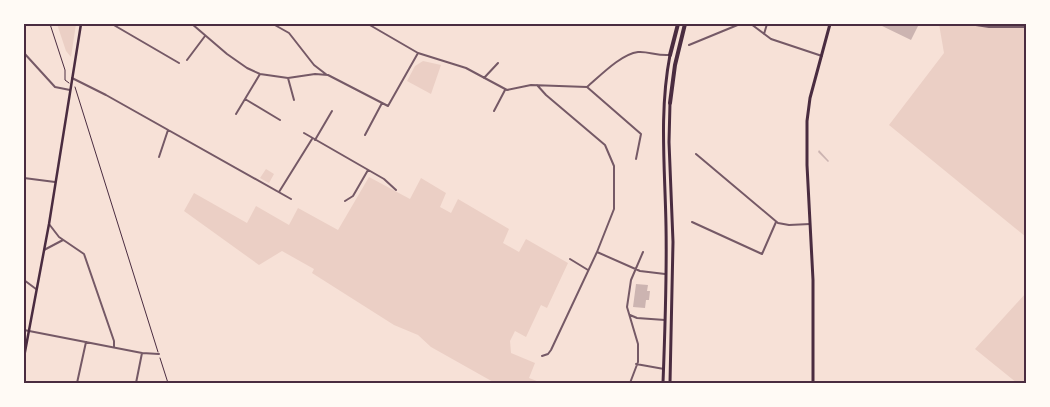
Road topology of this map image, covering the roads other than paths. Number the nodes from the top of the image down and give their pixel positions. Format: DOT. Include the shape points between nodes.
graph roads {
  1 [pos="81,24"];
  2 [pos="112,24"];
  3 [pos="192,24"];
  4 [pos="273,24"];
  5 [pos="368,24"];
  6 [pos="678,24"];
  7 [pos="685,24"];
  8 [pos="740,24"];
  9 [pos="751,24"];
  10 [pos="766,24"];
  11 [pos="830,24"];
  12 [pos="969,24"];
  13 [pos="279,25"];
  14 [pos="1026,27"];
  15 [pos="764,35"];
  16 [pos="205,36"];
  17 [pos="688,45"];
  18 [pos="24,53"];
  19 [pos="418,53"];
  20 [pos="670,55"];
  21 [pos="822,56"];
  22 [pos="187,60"];
  23 [pos="179,63"];
  24 [pos="498,63"];
  25 [pos="260,74"];
  26 [pos="328,75"];
  27 [pos="72,78"];
  28 [pos="288,78"];
  29 [pos="484,78"];
  30 [pos="537,85"];
  31 [pos="587,87"];
  32 [pos="70,90"];
  33 [pos="505,90"];
  34 [pos="245,99"];
  35 [pos="294,100"];
  36 [pos="382,103"];
  37 [pos="670,103"];
  38 [pos="332,111"];
  39 [pos="494,111"];
  40 [pos="236,114"];
  41 [pos="280,120"];
  42 [pos="168,130"];
  43 [pos="304,133"];
  44 [pos="365,135"];
  45 [pos="314,139"];
  46 [pos="696,154"];
  47 [pos="159,157"];
  48 [pos="636,159"];
  49 [pos="368,170"];
  50 [pos="24,178"];
  51 [pos="55,182"];
  52 [pos="396,190"];
  53 [pos="278,192"];
  54 [pos="291,200"];
  55 [pos="345,201"];
  56 [pos="692,222"];
  57 [pos="776,222"];
  58 [pos="48,224"];
  59 [pos="810,224"];
  60 [pos="63,240"];
  61 [pos="44,250"];
  62 [pos="597,252"];
  63 [pos="643,252"];
  64 [pos="570,259"];
  65 [pos="635,269"];
  66 [pos="588,270"];
  67 [pos="666,274"];
  68 [pos="24,280"];
  69 [pos="37,289"];
  70 [pos="629,314"];
  71 [pos="665,320"];
  72 [pos="24,330"];
  73 [pos="29,331"];
  74 [pos="86,342"];
  75 [pos="114,347"];
  76 [pos="142,353"];
  77 [pos="159,354"];
  78 [pos="542,356"];
  79 [pos="24,357"];
  80 [pos="636,364"];
  81 [pos="664,368"];
  82 [pos="77,383"];
  83 [pos="136,383"];
  84 [pos="630,383"];
  85 [pos="663,383"];
  86 [pos="670,383"];
  87 [pos="813,383"];
  1 -- 27 [label="main road"];
  2 -- 23 [label="street"];
  3 -- 16 [label="street"];
  4 -- 13 [label="street"];
  5 -- 19 [label="street"];
  6 -- 20 [label="highway"];
  7 -- 37 [label="highway"];
  8 -- 17 [label="street"];
  9 -- 15 [label="street"];
  10 -- 15 [label="street"];
  11 -- 21 [label="main road"];
  12 -- 14 [label="street" via="989,28"];
  13 -- 26 [label="street" via="308,59"];
  15 -- 21 [label="street"];
  16 -- 22 [label="street"];
  16 -- 25 [label="street"];
  18 -- 32 [label="street" via="56,87"];
  19 -- 29 [label="street" via="457,65"];
  19 -- 36 [label="street" via="388,106"];
  20 -- 31 [label="street" via="636,52 623,58"];
  20 -- 67 [label="main road" via="662,117"];
  21 -- 59 [label="main road" via="807,121"];
  24 -- 29 [label="street"];
  25 -- 28 [label="street"];
  25 -- 34 [label="street"];
  26 -- 28 [label="street"];
  26 -- 36 [label="street"];
  27 -- 32 [label="main road"];
  27 -- 42 [label="street"];
  28 -- 35 [label="street"];
  29 -- 33 [label="street"];
  30 -- 31 [label="street"];
  30 -- 33 [label="street"];
  30 -- 62 [label="street" via="605,145 610,154 614,171 614,208"];
  31 -- 48 [label="street" via="641,134"];
  32 -- 51 [label="main road"];
  33 -- 39 [label="street"];
  34 -- 40 [label="street"];
  34 -- 41 [label="street"];
  36 -- 44 [label="street"];
  37 -- 86 [label="main road" via="673,242"];
  38 -- 45 [label="street"];
  42 -- 47 [label="street"];
  42 -- 53 [label="street"];
  43 -- 45 [label="street"];
  45 -- 49 [label="street"];
  45 -- 53 [label="street"];
  46 -- 57 [label="street"];
  49 -- 52 [label="street"];
  49 -- 55 [label="street" via="353,196"];
  50 -- 51 [label="street"];
  51 -- 58 [label="main road"];
  53 -- 54 [label="street"];
  56 -- 57 [label="street" via="762,254"];
  57 -- 59 [label="street" via="783,225"];
  58 -- 60 [label="street"];
  58 -- 61 [label="main road"];
  59 -- 87 [label="main road"];
  60 -- 61 [label="street"];
  60 -- 75 [label="street" via="84,254"];
  61 -- 69 [label="main road"];
  62 -- 65 [label="street"];
  62 -- 66 [label="street"];
  63 -- 65 [label="street"];
  64 -- 66 [label="street"];
  65 -- 67 [label="street"];
  65 -- 70 [label="street" via="627,306"];
  66 -- 78 [label="street" via="551,350"];
  67 -- 71 [label="main road"];
  68 -- 69 [label="street"];
  69 -- 73 [label="main road"];
  70 -- 71 [label="street"];
  70 -- 80 [label="street" via="638,344"];
  71 -- 81 [label="main road"];
  72 -- 73 [label="street"];
  73 -- 74 [label="street"];
  73 -- 79 [label="main road"];
  74 -- 75 [label="street"];
  74 -- 82 [label="street"];
  75 -- 76 [label="street"];
  76 -- 77 [label="street"];
  76 -- 83 [label="street"];
  80 -- 81 [label="street"];
  80 -- 84 [label="street"];
  81 -- 85 [label="main road"];
}
